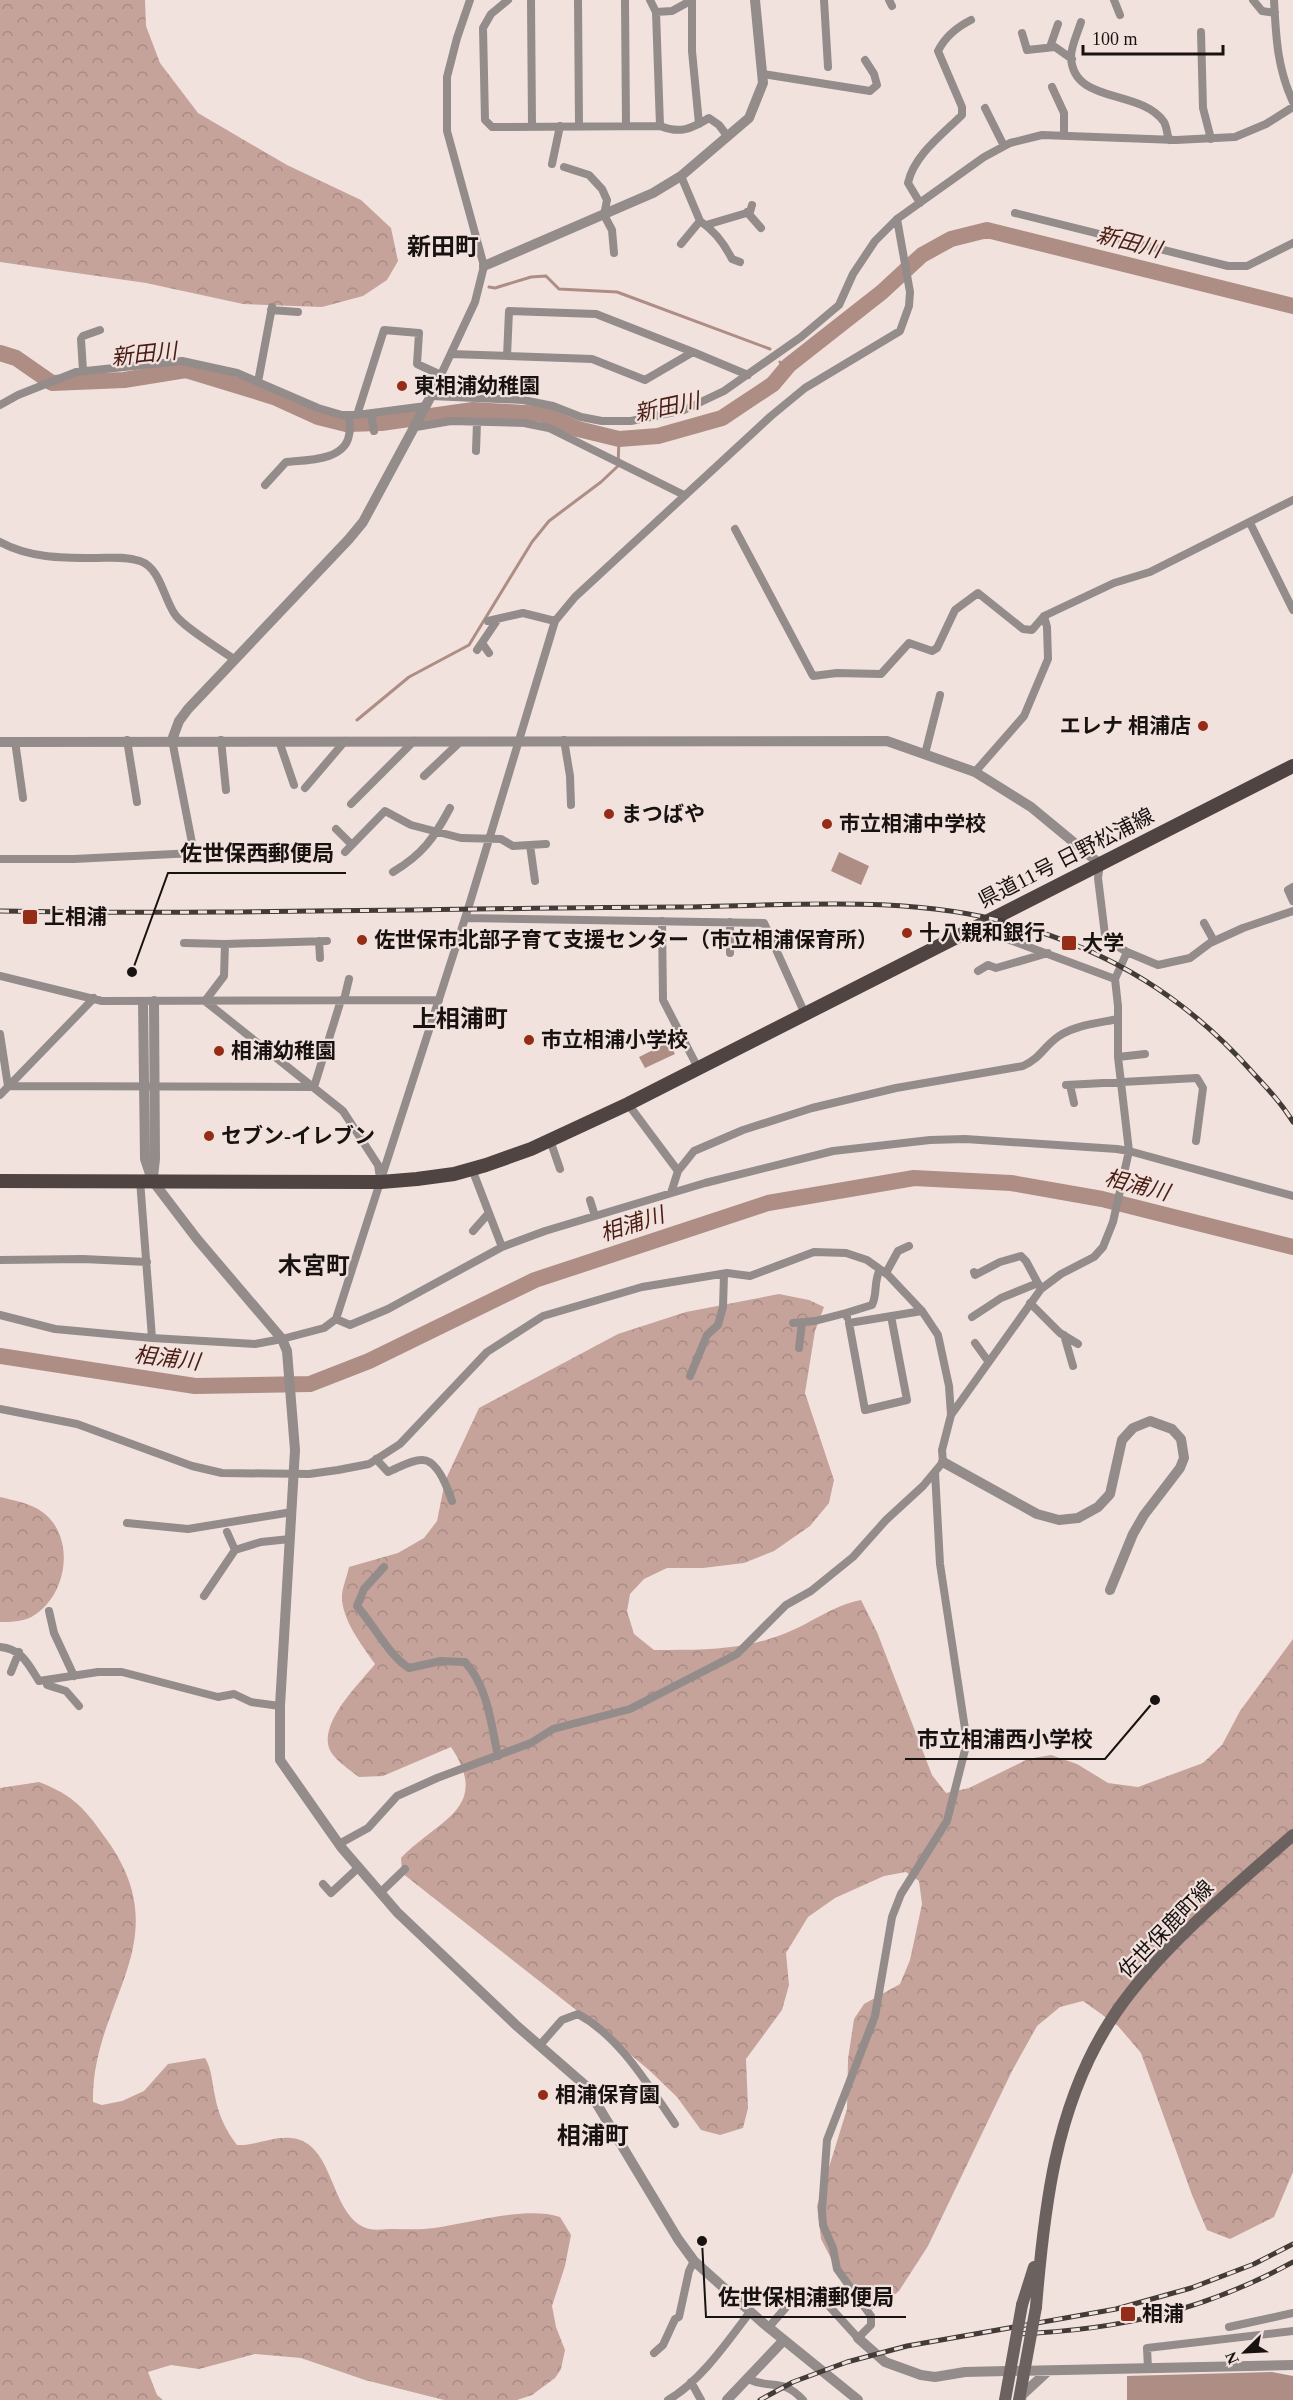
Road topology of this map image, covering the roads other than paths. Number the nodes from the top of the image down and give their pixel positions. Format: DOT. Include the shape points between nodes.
graph roads {
  1 [pos="470,0"];
  2 [pos="508,0"];
  3 [pos="531,0"];
  4 [pos="578,0"];
  5 [pos="625,0"];
  6 [pos="650,0"];
  7 [pos="755,0"];
  8 [pos="824,0"];
  9 [pos="1114,0"];
  10 [pos="1253,0"];
  11 [pos="1274,0"];
  12 [pos="656,12"];
  13 [pos="1275,13"];
  14 [pos="1120,15"];
  15 [pos="970,20"];
  16 [pos="1081,22"];
  17 [pos="1058,24"];
  18 [pos="1201,32"];
  19 [pos="1022,33"];
  20 [pos="1050,47"];
  21 [pos="1072,59"];
  22 [pos="865,60"];
  23 [pos="828,67"];
  24 [pos="763,74"];
  25 [pos="1052,87"];
  26 [pos="1293,102"];
  27 [pos="1293,107"];
  28 [pos="986,108"];
  29 [pos="699,124"];
  30 [pos="560,126"];
  31 [pos="579,126"];
  32 [pos="626,126"];
  33 [pos="660,126"];
  34 [pos="532,127"];
  35 [pos="1064,136"];
  36 [pos="728,137"];
  37 [pos="1211,139"];
  38 [pos="1169,140"];
  39 [pos="1004,146"];
  40 [pos="552,164"];
  41 [pos="564,167"];
  42 [pos="681,176"];
  43 [pos="920,202"];
  44 [pos="1015,213"];
  45 [pos="604,214"];
  46 [pos="897,219"];
  47 [pos="703,223"];
  48 [pos="761,228"];
  49 [pos="1293,243"];
  50 [pos="681,244"];
  51 [pos="614,253"];
  52 [pos="736,264"];
  53 [pos="484,266"];
  54 [pos="298,312"];
  55 [pos="100,330"];
  56 [pos="693,352"];
  57 [pos="451,354"];
  58 [pos="507,356"];
  59 [pos="83,371"];
  60 [pos="441,375"];
  61 [pos="748,375"];
  62 [pos="258,382"];
  63 [pos="427,404"];
  64 [pos="0,405"];
  65 [pos="371,413"];
  66 [pos="352,415"];
  67 [pos="477,422"];
  68 [pos="417,425"];
  69 [pos="374,431"];
  70 [pos="476,451"];
  71 [pos="265,485"];
  72 [pos="684,495"];
  73 [pos="1293,500"];
  74 [pos="1250,523"];
  75 [pos="735,529"];
  76 [pos="0,542"];
  77 [pos="1293,610"];
  78 [pos="1044,616"];
  79 [pos="498,619"];
  80 [pos="488,621"];
  81 [pos="555,621"];
  82 [pos="489,653"];
  83 [pos="236,660"];
  84 [pos="940,695"];
  85 [pos="127,740"];
  86 [pos="172,740"];
  87 [pos="221,740"];
  88 [pos="519,740"];
  89 [pos="564,740"];
  90 [pos="15,741"];
  91 [pos="279,741"];
  92 [pos="345,741"];
  93 [pos="414,741"];
  94 [pos="461,741"];
  95 [pos="0,742"];
  96 [pos="925,754"];
  97 [pos="1293,766"];
  98 [pos="975,772"];
  99 [pos="424,776"];
  100 [pos="294,785"];
  101 [pos="304,788"];
  102 [pos="226,790"];
  103 [pos="22,798"];
  104 [pos="137,802"];
  105 [pos="351,804"];
  106 [pos="571,805"];
  107 [pos="450,808"];
  108 [pos="336,830"];
  109 [pos="437,832"];
  110 [pos="489,839"];
  111 [pos="546,844"];
  112 [pos="352,845"];
  113 [pos="530,845"];
  114 [pos="345,852"];
  115 [pos="0,859"];
  116 [pos="1100,864"];
  117 [pos="394,869"];
  118 [pos="535,881"];
  119 [pos="1293,886"];
  120 [pos="1293,902"];
  121 [pos="1293,911"];
  122 [pos="465,918"];
  123 [pos="662,921"];
  124 [pos="729,922"];
  125 [pos="985,923"];
  126 [pos="1204,923"];
  127 [pos="1214,941"];
  128 [pos="184,943"];
  129 [pos="225,944"];
  130 [pos="1127,952"];
  131 [pos="730,953"];
  132 [pos="1048,953"];
  133 [pos="320,958"];
  134 [pos="978,971"];
  135 [pos="0,976"];
  136 [pos="1115,979"];
  137 [pos="349,980"];
  138 [pos="94,998"];
  139 [pos="343,1000"];
  140 [pos="439,1000"];
  141 [pos="148,1001"];
  142 [pos="205,1001"];
  143 [pos="805,1014"];
  144 [pos="1118,1019"];
  145 [pos="0,1034"];
  146 [pos="1145,1054"];
  147 [pos="1118,1057"];
  148 [pos="698,1068"];
  149 [pos="1121,1082"];
  150 [pos="8,1086"];
  151 [pos="314,1087"];
  152 [pos="149,1088"];
  153 [pos="0,1095"];
  154 [pos="1074,1103"];
  155 [pos="628,1104"];
  156 [pos="550,1140"];
  157 [pos="1196,1141"];
  158 [pos="1129,1154"];
  159 [pos="472,1169"];
  160 [pos="560,1169"];
  161 [pos="678,1172"];
  162 [pos="146,1180"];
  163 [pos="0,1181"];
  164 [pos="381,1182"];
  165 [pos="671,1193"];
  166 [pos="1293,1196"];
  167 [pos="590,1200"];
  168 [pos="488,1214"];
  169 [pos="595,1216"];
  170 [pos="473,1232"];
  171 [pos="909,1246"];
  172 [pos="502,1247"];
  173 [pos="0,1260"];
  174 [pos="147,1262"];
  175 [pos="883,1271"];
  176 [pos="974,1272"];
  177 [pos="724,1274"];
  178 [pos="1040,1286"];
  179 [pos="1030,1303"];
  180 [pos="922,1311"];
  181 [pos="846,1312"];
  182 [pos="0,1315"];
  183 [pos="891,1316"];
  184 [pos="972,1317"];
  185 [pos="336,1320"];
  186 [pos="849,1323"];
  187 [pos="1064,1335"];
  188 [pos="152,1338"];
  189 [pos="282,1340"];
  190 [pos="975,1343"];
  191 [pos="1078,1344"];
  192 [pos="799,1348"];
  193 [pos="988,1361"];
  194 [pos="1073,1366"];
  195 [pos="690,1376"];
  196 [pos="0,1408"];
  197 [pos="951,1415"];
  198 [pos="376,1459"];
  199 [pos="944,1462"];
  200 [pos="935,1472"];
  201 [pos="294,1473"];
  202 [pos="452,1501"];
  203 [pos="292,1512"];
  204 [pos="126,1523"];
  205 [pos="227,1532"];
  206 [pos="290,1539"];
  207 [pos="235,1550"];
  208 [pos="384,1567"];
  209 [pos="1110,1590"];
  210 [pos="204,1596"];
  211 [pos="49,1611"];
  212 [pos="0,1647"];
  213 [pos="19,1652"];
  214 [pos="11,1672"];
  215 [pos="74,1676"];
  216 [pos="48,1680"];
  217 [pos="78,1706"];
  218 [pos="280,1706"];
  219 [pos="498,1756"];
  220 [pos="1293,1835"];
  221 [pos="339,1844"];
  222 [pos="358,1868"];
  223 [pos="405,1869"];
  224 [pos="322,1884"];
  225 [pos="380,1893"];
  226 [pos="540,2044"];
  227 [pos="675,2124"];
  228 [pos="1042,2240"];
  229 [pos="694,2262"];
  230 [pos="750,2312"];
  231 [pos="1293,2313"];
  232 [pos="1229,2327"];
  233 [pos="768,2328"];
  234 [pos="1293,2331"];
  235 [pos="858,2338"];
  236 [pos="783,2341"];
  237 [pos="654,2353"];
  238 [pos="1293,2365"];
  239 [pos="1148,2368"];
  240 [pos="1048,2371"];
  241 [pos="748,2379"];
  242 [pos="691,2382"];
  243 [pos="668,2400"];
  244 [pos="702,2400"];
  245 [pos="727,2400"];
  246 [pos="803,2400"];
  247 [pos="858,2400"];
  248 [pos="1005,2400"];
  249 [pos="1020,2400"];
  1 -- 53 [label="street" via="447,77 447,131"];
  2 -- 34 [label="street" via="491,14 483,28 485,120 492,127"];
  3 -- 34 [label="street"];
  4 -- 31 [label="street"];
  5 -- 32 [label="street"];
  6 -- 12 [label="street"];
  7 -- 24 [label="street"];
  8 -- 23 [label="street"];
  9 -- 14 [label="street"];
  10 -- 13 [label="street" via="1262,11"];
  11 -- 13 [label="street"];
  12 -- 29 [label="street" via="672,11 692,0"];
  12 -- 33 [label="street"];
  13 -- 26 [label="street" via="1277,55"];
  15 -- 43 [label="street" via="958,27 938,51 962,115 910,171 908,183"];
  16 -- 21 [label="street"];
  17 -- 20 [label="street"];
  18 -- 37 [label="street" via="1198,50 1203,108"];
  19 -- 20 [label="street" via="1028,50"];
  20 -- 21 [label="street"];
  21 -- 38 [label="street" via="1075,74 1084,84 1147,108 1164,122"];
  22 -- 24 [label="street" via="877,85 870,91"];
  24 -- 36 [label="street" via="749,118"];
  25 -- 35 [label="street" via="1064,113"];
  27 -- 37 [label="street" via="1235,137"];
  28 -- 39 [label="street"];
  29 -- 33 [label="street" via="680,130"];
  29 -- 36 [label="street" via="708,118"];
  30 -- 31 [label="street"];
  30 -- 34 [label="street"];
  30 -- 40 [label="street"];
  31 -- 32 [label="street"];
  32 -- 33 [label="street"];
  35 -- 38 [label="street"];
  35 -- 39 [label="street" via="1041,135"];
  36 -- 42 [label="street"];
  37 -- 38 [label="street"];
  39 -- 43 [label="street"];
  41 -- 45 [label="street" via="590,175 602,189 607,200"];
  42 -- 45 [label="street"];
  42 -- 47 [label="street"];
  43 -- 46 [label="street"];
  44 -- 49 [label="street" via="1228,266 1247,266"];
  45 -- 51 [label="street" via="612,230"];
  45 -- 53 [label="street"];
  46 -- 61 [label="street" via="874,241 839,305"];
  46 -- 72 [label="street" via="910,292 900,331 805,388"];
  47 -- 48 [label="street" via="749,209"];
  47 -- 50 [label="street"];
  47 -- 52 [label="street" via="726,246"];
  53 -- 57 [label="street" via="475,302"];
  54 -- 62 [label="street" via="272,309"];
  55 -- 59 [label="street" via="81,339"];
  56 -- 58 [label="street" via="645,380 592,359"];
  56 -- 58 [label="street" via="596,314 509,311"];
  56 -- 61 [label="street"];
  57 -- 58 [label="street"];
  57 -- 60 [label="street"];
  59 -- 62 [label="street" via="183,361 237,373"];
  59 -- 64 [label="street"];
  60 -- 63 [label="street"];
  60 -- 66 [label="street" via="417,364 419,333 384,330"];
  61 -- 63 [label="street" via="684,410 632,421 581,417 524,400"];
  62 -- 66 [label="street" via="318,408"];
  63 -- 65 [label="street"];
  63 -- 68 [label="street"];
  65 -- 66 [label="street"];
  65 -- 69 [label="street"];
  66 -- 71 [label="street" via="350,436 343,447 314,460 286,462"];
  67 -- 68 [label="street"];
  67 -- 70 [label="street"];
  67 -- 72 [label="street" via="549,428"];
  68 -- 83 [label="street" via="350,539"];
  72 -- 81 [label="street" via="575,597"];
  73 -- 74 [label="street"];
  74 -- 77 [label="street"];
  74 -- 78 [label="street" via="1150,572 1114,583"];
  75 -- 78 [label="street" via="813,676 837,672 881,674 909,644 932,651 938,648 955,610 978,593 1023,629 1032,630"];
  76 -- 83 [label="street" via="24,553 64,558 120,557 149,565 175,615"];
  78 -- 98 [label="street" via="1048,659 1023,716"];
  79 -- 80 [label="street"];
  79 -- 81 [label="street" via="523,613"];
  79 -- 82 [label="street" via="480,646"];
  81 -- 88 [label="street"];
  83 -- 86 [label="street" via="178,721"];
  84 -- 96 [label="street"];
  85 -- 86 [label="street"];
  85 -- 90 [label="street"];
  85 -- 104 [label="street"];
  86 -- 87 [label="street"];
  86 -- 115 [label="street" via="194,853"];
  87 -- 91 [label="street"];
  87 -- 102 [label="street"];
  88 -- 89 [label="street"];
  88 -- 94 [label="street"];
  88 -- 110 [label="street"];
  89 -- 96 [label="street" via="887,741"];
  89 -- 106 [label="street"];
  90 -- 95 [label="street"];
  90 -- 103 [label="street"];
  91 -- 92 [label="street"];
  91 -- 100 [label="street"];
  92 -- 93 [label="street"];
  92 -- 101 [label="street"];
  93 -- 94 [label="street"];
  93 -- 105 [label="street"];
  94 -- 99 [label="street"];
  96 -- 98 [label="street"];
  97 -- 116 [label="main road, 県道11号 日野松浦線"];
  98 -- 116 [label="street" via="1031,807"];
  107 -- 109 [label="street"];
  108 -- 112 [label="street"];
  109 -- 110 [label="street"];
  109 -- 112 [label="street" via="411,825 385,811"];
  109 -- 117 [label="street" via="415,858"];
  110 -- 113 [label="street" via="501,838 513,846"];
  110 -- 122 [label="street"];
  111 -- 113 [label="street"];
  112 -- 114 [label="street"];
  113 -- 118 [label="street"];
  116 -- 125 [label="main road, 県道11号 日野松浦線"];
  116 -- 130 [label="street" via="1105,935"];
  119 -- 120 [label="street" via="1288,890"];
  121 -- 127 [label="street"];
  122 -- 123 [label="street"];
  122 -- 140 [label="street"];
  123 -- 124 [label="street"];
  123 -- 148 [label="street" via="663,1000"];
  124 -- 131 [label="street"];
  124 -- 143 [label="street" via="764,923"];
  125 -- 132 [label="street" via="1007,939"];
  125 -- 143 [label="main road, 県道11号 日野松浦線"];
  126 -- 127 [label="street"];
  127 -- 130 [label="street" via="1190,958 1158,965"];
  128 -- 129 [label="street"];
  129 -- 133 [label="street" via="323,941"];
  129 -- 142 [label="street" via="224,976"];
  130 -- 136 [label="street"];
  132 -- 134 [label="street" via="996,968 988,965"];
  132 -- 136 [label="street"];
  135 -- 138 [label="street"];
  136 -- 144 [label="street"];
  137 -- 139 [label="street"];
  138 -- 141 [label="street"];
  138 -- 150 [label="street"];
  139 -- 140 [label="street"];
  139 -- 142 [label="street"];
  139 -- 151 [label="street"];
  140 -- 164 [label="street"];
  141 -- 142 [label="street"];
  141 -- 152 [label="street"];
  142 -- 151 [label="street"];
  143 -- 148 [label="main road, 県道11号 日野松浦線"];
  144 -- 147 [label="street"];
  144 -- 161 [label="street" via="1074,1029 1023,1066 896,1088 743,1130 694,1151"];
  145 -- 150 [label="street"];
  146 -- 147 [label="street"];
  147 -- 149 [label="street"];
  148 -- 155 [label="main road, 県道11号 日野松浦線"];
  149 -- 154 [label="street" via="1068,1085"];
  149 -- 157 [label="street" via="1197,1078 1203,1088"];
  149 -- 158 [label="street"];
  150 -- 152 [label="street"];
  150 -- 153 [label="street"];
  151 -- 152 [label="street"];
  151 -- 164 [label="street" via="343,1111 378,1165"];
  152 -- 162 [label="street"];
  155 -- 156 [label="main road, 県道11号 日野松浦線"];
  155 -- 161 [label="street"];
  156 -- 159 [label="main road, 県道11号 日野松浦線"];
  156 -- 160 [label="street"];
  158 -- 165 [label="street" via="1014,1141 930,1140 833,1151"];
  158 -- 166 [label="street"];
  158 -- 178 [label="street" via="1103,1247 1094,1257"];
  159 -- 164 [label="main road, 県道11号 日野松浦線"];
  159 -- 168 [label="street"];
  161 -- 165 [label="street"];
  162 -- 163 [label="main road, 県道11号 日野松浦線"];
  162 -- 164 [label="main road, 県道11号 日野松浦線"];
  162 -- 174 [label="street"];
  162 -- 189 [label="street"];
  164 -- 185 [label="street"];
  165 -- 169 [label="street"];
  167 -- 169 [label="street"];
  168 -- 170 [label="street"];
  168 -- 172 [label="street"];
  169 -- 172 [label="street"];
  171 -- 175 [label="street" via="895,1248"];
  172 -- 185 [label="street" via="388,1309 350,1325"];
  173 -- 174 [label="street"];
  174 -- 188 [label="street"];
  175 -- 177 [label="street" via="846,1253 814,1252 750,1276"];
  175 -- 180 [label="street"];
  175 -- 181 [label="street" via="874,1282 876,1296 872,1305"];
  176 -- 178 [label="street" via="975,1275 1021,1256"];
  177 -- 195 [label="street" via="718,1325 706,1335"];
  177 -- 198 [label="street" via="642,1287 543,1316 487,1352 399,1444"];
  178 -- 179 [label="street"];
  178 -- 184 [label="street" via="1001,1298"];
  179 -- 187 [label="street"];
  179 -- 193 [label="street"];
  180 -- 183 [label="street"];
  180 -- 197 [label="street" via="938,1335 944,1356"];
  181 -- 186 [label="street"];
  181 -- 192 [label="street" via="798,1322"];
  182 -- 188 [label="street" via="55,1329"];
  183 -- 186 [label="street"];
  183 -- 186 [label="street" via="907,1400 865,1410"];
  185 -- 189 [label="street" via="324,1328"];
  187 -- 191 [label="street"];
  187 -- 194 [label="street"];
  188 -- 189 [label="street" via="255,1344"];
  189 -- 201 [label="street" via="287,1352"];
  190 -- 193 [label="street"];
  193 -- 197 [label="street"];
  196 -- 201 [label="street" via="77,1424 222,1473"];
  197 -- 199 [label="street" via="942,1450"];
  198 -- 201 [label="street" via="338,1470"];
  198 -- 202 [label="street" via="388,1472 428,1461 444,1478"];
  199 -- 200 [label="street"];
  199 -- 209 [label="street" via="1037,1514 1059,1521 1078,1518 1098,1507 1110,1494 1122,1440 1133,1428 1150,1421 1172,1429 1180,1439 1184,1458 1138,1524"];
  200 -- 219 [label="street" via="853,1557 811,1591 786,1605 737,1654 630,1709 553,1729"];
  200 -- 235 [label="street" via="940,1564 967,1742 947,1821 901,1894 892,1917 875,2016 827,2140 823,2225 837,2269 871,2316 871,2325"];
  201 -- 203 [label="street"];
  203 -- 204 [label="street" via="188,1529"];
  203 -- 206 [label="street"];
  205 -- 207 [label="street"];
  206 -- 207 [label="street"];
  206 -- 218 [label="street"];
  207 -- 210 [label="street"];
  208 -- 219 [label="street" via="364,1589 357,1606 399,1662 409,1668 448,1660 465,1662 482,1688"];
  211 -- 215 [label="street" via="54,1633"];
  212 -- 213 [label="street"];
  213 -- 214 [label="street"];
  213 -- 216 [label="street" via="39,1681"];
  215 -- 216 [label="street"];
  215 -- 218 [label="street" via="122,1672 218,1697 234,1694 251,1702"];
  216 -- 217 [label="street" via="47,1685 66,1691"];
  218 -- 221 [label="street" via="280,1760"];
  219 -- 221 [label="street" via="397,1796 368,1828"];
  220 -- 228 [label="main road, 佐世保鹿町線" via="1217,1902 1152,1967 1109,2022 1083,2070 1064,2124"];
  221 -- 222 [label="street"];
  222 -- 224 [label="street" via="331,1893"];
  222 -- 225 [label="street"];
  223 -- 225 [label="street"];
  225 -- 226 [label="street"];
  226 -- 227 [label="street" via="569,2016 578,2014 591,2021 638,2072"];
  226 -- 229 [label="street" via="586,2086"];
  228 -- 248 [label="main road, 佐世保鹿町線, bridge" via="1022,2305"];
  228 -- 249 [label="main road, 佐世保鹿町線, bridge" via="1036,2307"];
  229 -- 230 [label="street"];
  229 -- 237 [label="street" via="679,2317"];
  230 -- 233 [label="street"];
  230 -- 242 [label="street"];
  231 -- 232 [label="street"];
  233 -- 235 [label="street" via="795,2297 819,2295"];
  233 -- 236 [label="street"];
  234 -- 239 [label="street" via="1147,2348"];
  235 -- 240 [label="street" via="885,2362 935,2377 965,2372"];
  236 -- 241 [label="street"];
  236 -- 247 [label="street"];
  238 -- 239 [label="street"];
  239 -- 240 [label="street"];
  240 -- 249 [label="street"];
  241 -- 245 [label="street"];
  241 -- 246 [label="street" via="793,2389"];
  242 -- 243 [label="street"];
  242 -- 244 [label="street"];
}
